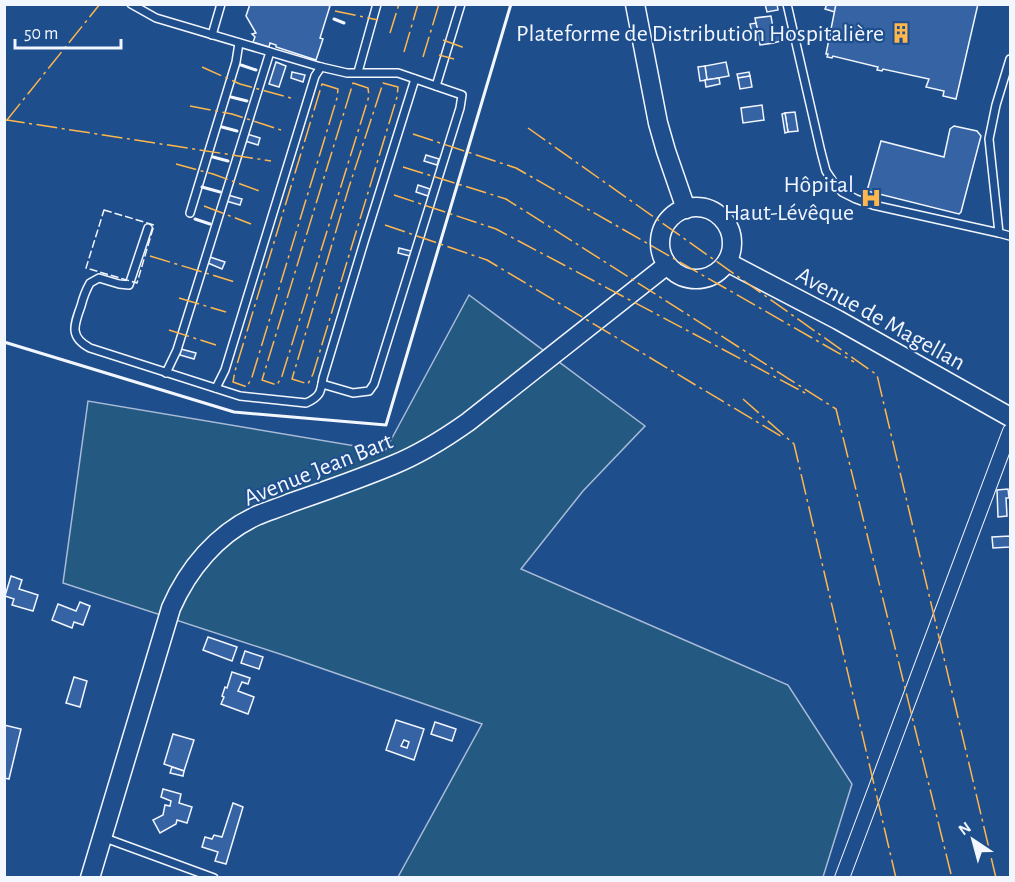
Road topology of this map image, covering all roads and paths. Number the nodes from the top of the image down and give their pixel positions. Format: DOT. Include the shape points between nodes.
graph roads {
  1 [pos="130,4"];
  2 [pos="221,4"];
  3 [pos="377,4"];
  4 [pos="461,4"];
  5 [pos="635,4"];
  6 [pos="787,4"];
  7 [pos="212,35"];
  8 [pos="239,43"];
  9 [pos="270,52"];
  10 [pos="1011,59"];
  11 [pos="321,67"];
  12 [pos="358,72"];
  13 [pos="415,79"];
  14 [pos="436,86"];
  15 [pos="686,209"];
  16 [pos="190,213"];
  17 [pos="148,228"];
  18 [pos="999,233"];
  19 [pos="1011,236"];
  20 [pos="727,262"];
  21 [pos="667,265"];
  22 [pos="166,373"];
  23 [pos="322,384"];
  24 [pos="216,388"];
  25 [pos="1011,417"];
  26 [pos="1011,431"];
  27 [pos="102,837"];
  28 [pos="90,878"];
  29 [pos="214,878"];
  30 [pos="842,878"];
  1 -- 7 [label="lane" via="156,18"];
  2 -- 7 [label="lane"];
  3 -- 12 [label="lane"];
  4 -- 14 [label="lane"];
  5 -- 15 [label="street" via="658,123"];
  6 -- 18 [label="lane" via="826,171 842,192 873,205"];
  7 -- 8 [label="lane"];
  8 -- 9 [label="lane"];
  8 -- 16 [label="lane"];
  9 -- 11 [label="lane"];
  9 -- 22 [label="lane" via="177,350"];
  10 -- 18 [label="lane" via="989,139"];
  11 -- 12 [label="lane"];
  11 -- 24 [label="lane"];
  12 -- 13 [label="lane" via="398,73"];
  13 -- 14 [label="lane"];
  13 -- 23 [label="lane"];
  14 -- 23 [label="lane" via="462,95 460,108 374,384 369,391 353,393"];
  15 -- 20 [label="street" via="710,210 728,226 732,250"];
  15 -- 21 [label="street" via="675,214 662,232 660,244"];
  17 -- 22 [label="lane" via="129,285 99,278 90,283 74,329 78,340 90,348"];
  18 -- 19 [label="lane"];
  20 -- 21 [label="street" via="710,277 698,279 686,278"];
  20 -- 25 [label="street, Avenue de Magellan"];
  21 -- 27 [label="street, Avenue Jean Bart" via="441,441 391,466 256,516 221,539 202,558 179,589 171,608"];
  22 -- 24 [label="lane"];
  23 -- 24 [label="lane" via="321,392 306,403 240,396"];
  26 -- 30 [label="street"];
  27 -- 28 [label="street, Avenue Jean Bart"];
  27 -- 29 [label="lane"];
}
